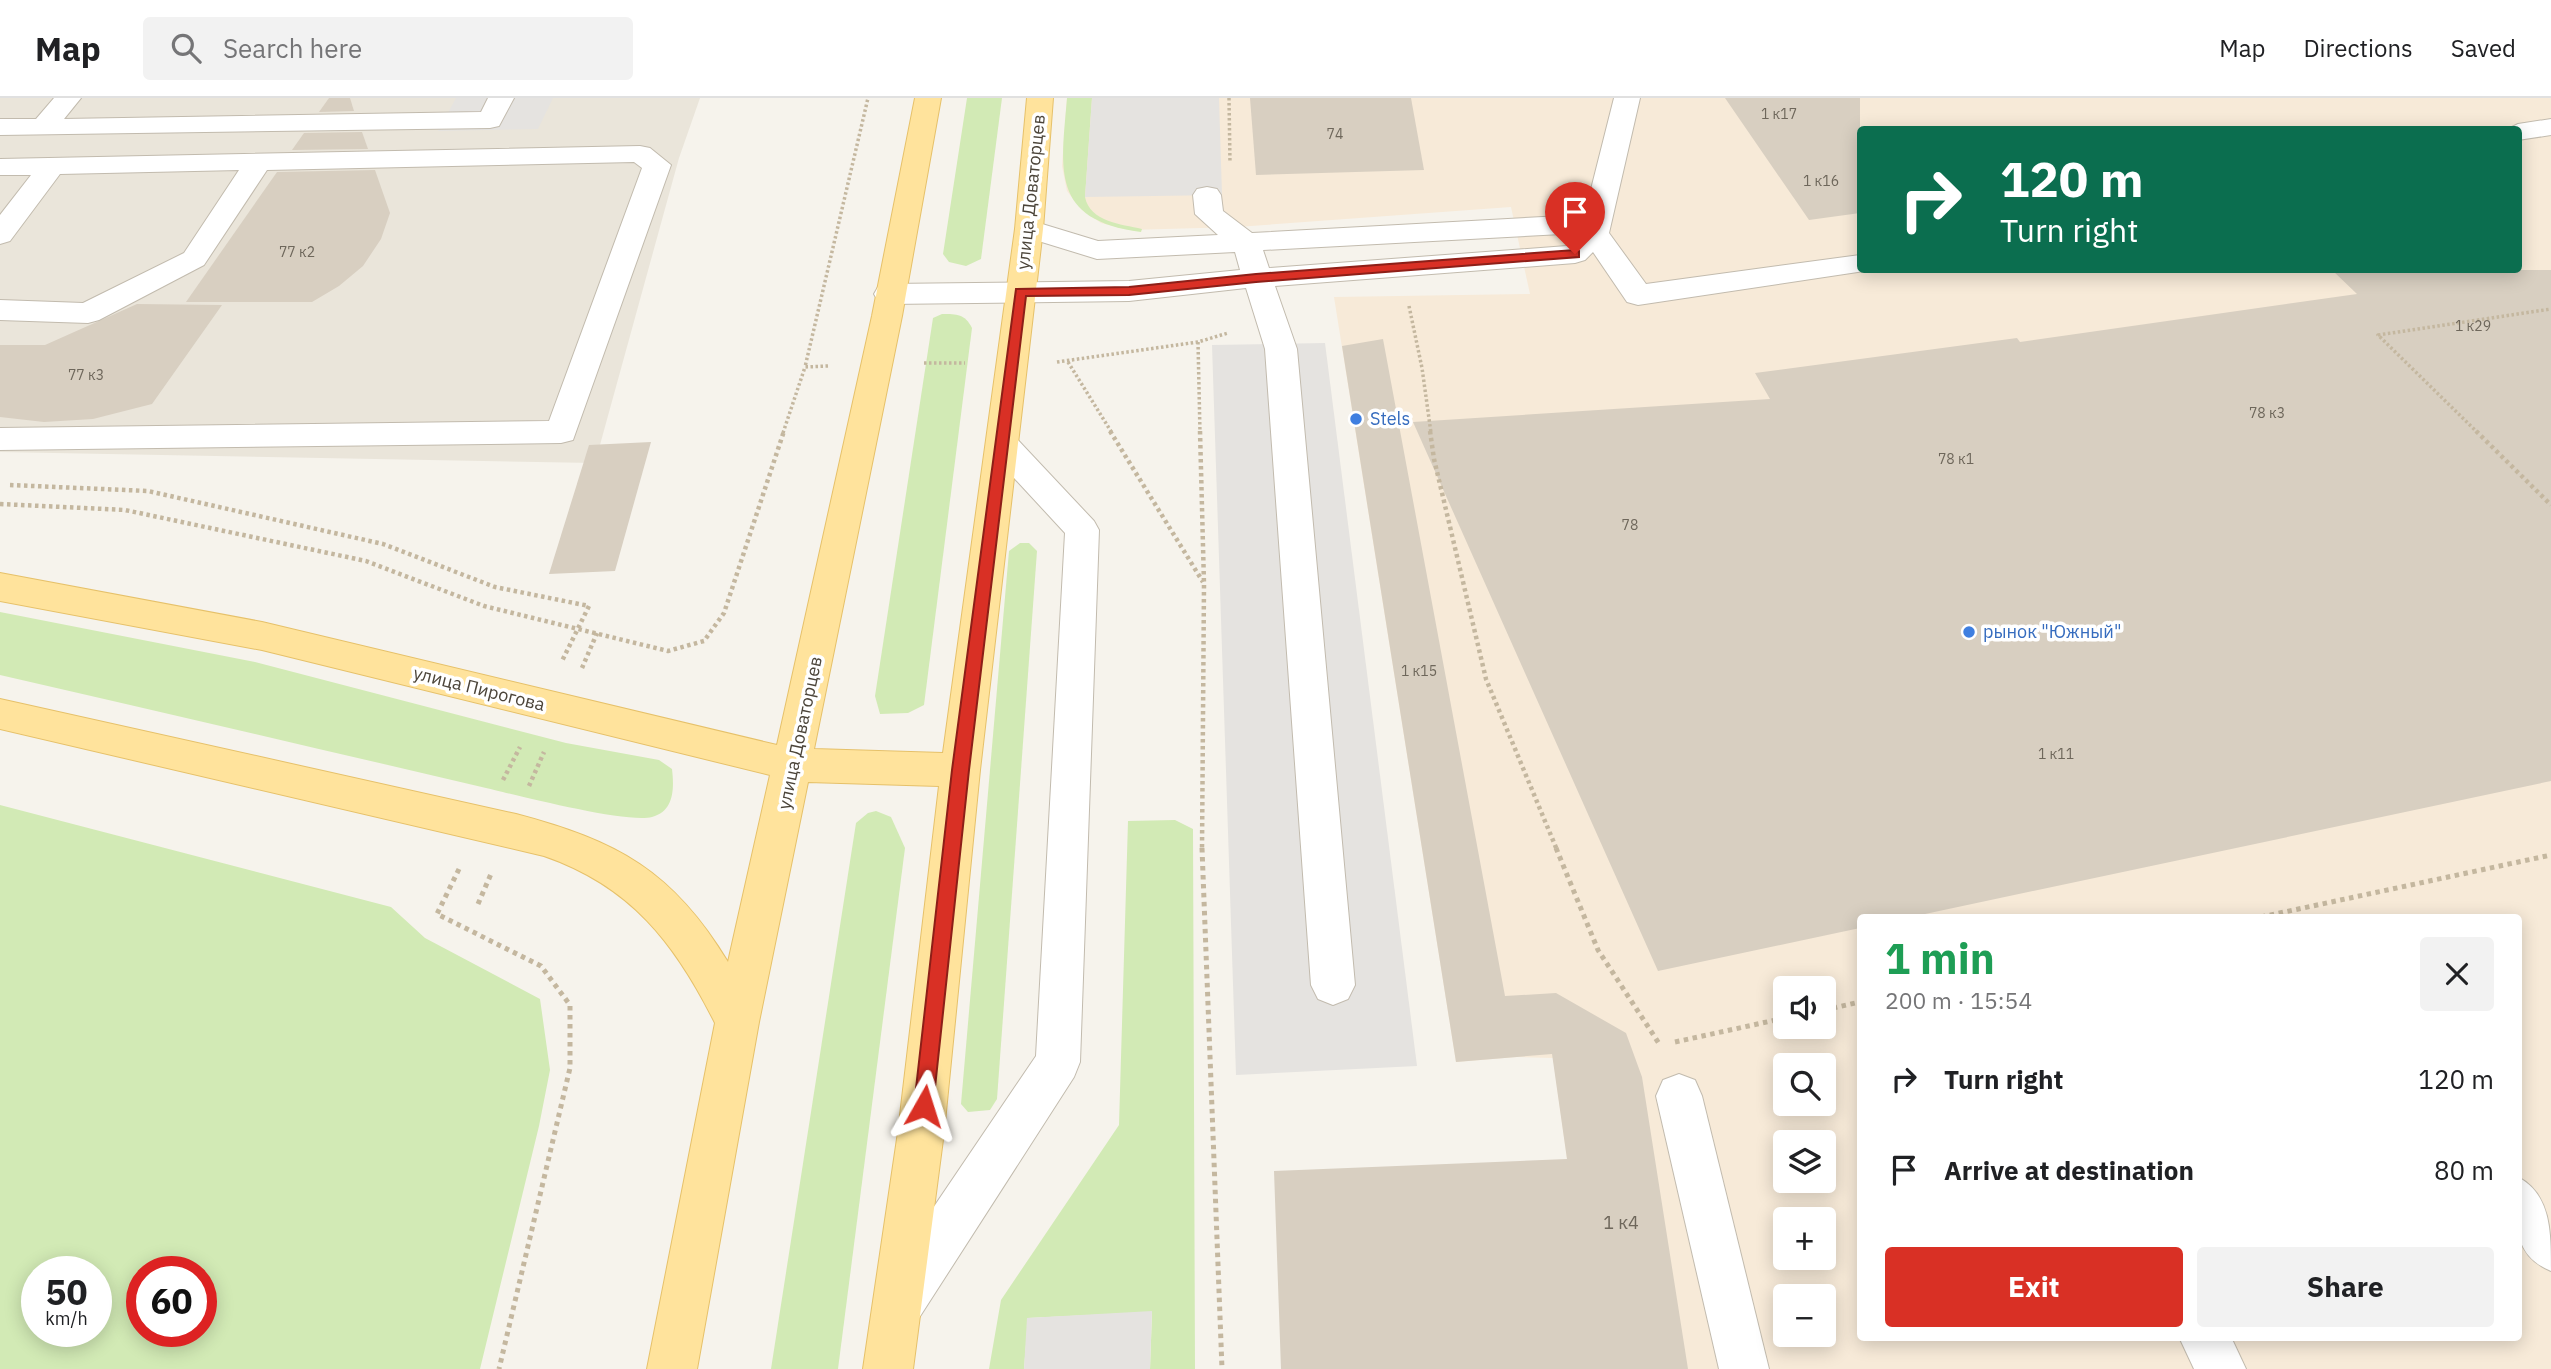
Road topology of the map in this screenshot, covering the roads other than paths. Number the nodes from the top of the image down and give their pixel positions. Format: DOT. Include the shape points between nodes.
graph roads {
  1 [pos="68,98"];
  2 [pos="501,98"];
  3 [pos="928,98"];
  4 [pos="1040,98"];
  5 [pos="1627,98"];
  6 [pos="0,127"];
  7 [pos="43,127"];
  8 [pos="2551,127"];
  9 [pos="2522,131"];
  10 [pos="258,162"];
  11 [pos="52,166"];
  12 [pos="0,167"];
  13 [pos="1208,195"];
  14 [pos="1029,229"];
  15 [pos="1595,233"];
  16 [pos="0,235"];
  17 [pos="1246,242"];
  18 [pos="1857,264"];
  19 [pos="1020,292"];
  20 [pos="1262,294"];
  21 [pos="890,295"];
  22 [pos="0,310"];
  23 [pos="0,439"];
  24 [pos="1003,445"];
  25 [pos="0,587"];
  26 [pos="0,715"];
  27 [pos="794,765"];
  28 [pos="960,770"];
  29 [pos="1334,985"];
  30 [pos="737,1022"];
  31 [pos="1679,1096"];
  32 [pos="2522,1206"];
  33 [pos="2551,1247"];
  34 [pos="894,1311"];
  35 [pos="2206,1341"];
  36 [pos="672,1369"];
  37 [pos="888,1369"];
  38 [pos="1744,1369"];
  39 [pos="2221,1369"];
  1 -- 7 [label="lane"];
  2 -- 7 [label="lane" via="490,120"];
  3 -- 21 [label="main road, улица Доваторцев"];
  4 -- 14 [label="main road, улица Доваторцев"];
  5 -- 15 [label="lane"];
  6 -- 7 [label="lane"];
  8 -- 9 [label="lane"];
  10 -- 11 [label="lane"];
  10 -- 22 [label="lane" via="194,260 88,313"];
  10 -- 23 [label="lane" via="640,154 657,165 561,432"];
  11 -- 12 [label="lane"];
  11 -- 16 [label="lane"];
  13 -- 17 [label="lane" via="1209,214"];
  14 -- 17 [label="lane" via="1097,250"];
  14 -- 19 [label="main road, улица Доваторцев"];
  15 -- 17 [label="lane" via="1562,225"];
  15 -- 18 [label="lane" via="1639,295"];
  15 -- 20 [label="lane" via="1575,254"];
  17 -- 20 [label="lane"];
  19 -- 20 [label="lane"];
  19 -- 21 [label="lane"];
  19 -- 24 [label="main road, улица Доваторцев"];
  20 -- 29 [label="lane" via="1281,349"];
  21 -- 27 [label="main road, улица Доваторцев"];
  24 -- 28 [label="main road, улица Доваторцев"];
  24 -- 34 [label="lane" via="1082,530 1058,1062"];
  25 -- 27 [label="main road, улица Пирогова" via="262,636"];
  26 -- 30 [label="main road" via="554,842 617,870 665,908 706,961"];
  27 -- 28 [label="main road, улица Пирогова"];
  27 -- 30 [label="main road, улица Доваторцев"];
  28 -- 34 [label="main road, улица Доваторцев" via="921,1132"];
  30 -- 36 [label="main road, улица Доваторцев"];
  31 -- 38 [label="lane"];
  32 -- 33 [label="lane"];
  34 -- 37 [label="main road, улица Доваторцев"];
  35 -- 39 [label="lane"];
}
